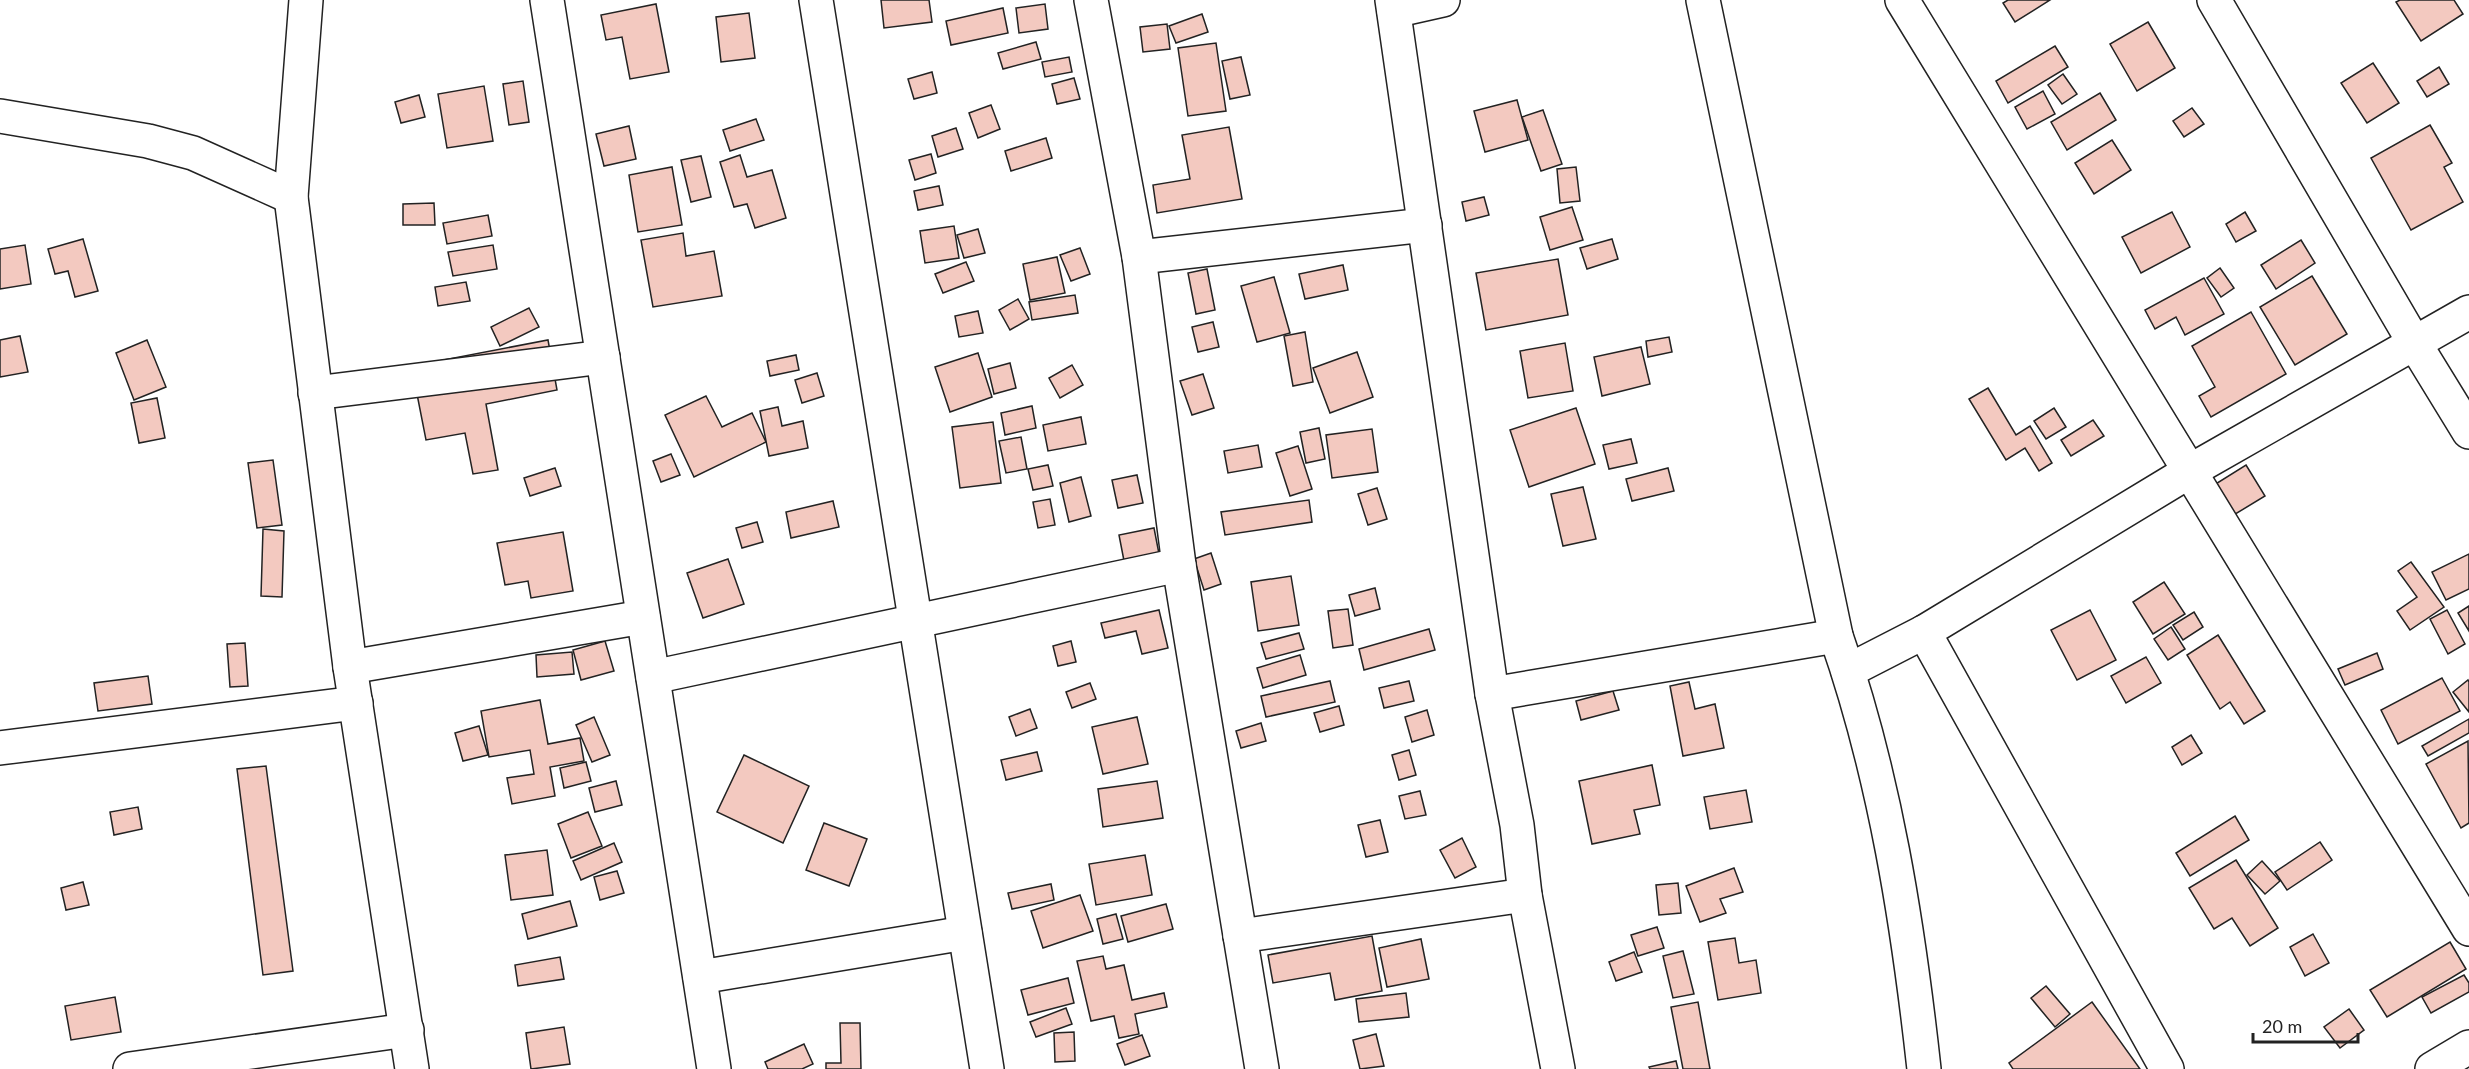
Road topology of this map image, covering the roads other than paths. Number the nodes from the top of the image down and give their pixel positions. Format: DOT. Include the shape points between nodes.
graph roads {
  1 [pos="306,0"];
  2 [pos="547,0"];
  3 [pos="816,0"];
  4 [pos="1091,0"];
  5 [pos="1443,0"];
  6 [pos="1703,0"];
  7 [pos="1902,0"];
  8 [pos="2214,0"];
  9 [pos="1393,5"];
  10 [pos="0,116"];
  11 [pos="291,196"];
  12 [pos="1425,225"];
  13 [pos="1139,257"];
  14 [pos="2469,312"];
  15 [pos="2415,344"];
  16 [pos="603,357"];
  17 [pos="315,393"];
  18 [pos="2469,432"];
  19 [pos="2190,471"];
  20 [pos="1179,565"];
  21 [pos="643,617"];
  22 [pos="915,621"];
  23 [pos="1924,632"];
  24 [pos="1836,636"];
  25 [pos="350,667"];
  26 [pos="1848,671"];
  27 [pos="653,677"];
  28 [pos="1492,694"];
  29 [pos="356,703"];
  30 [pos="0,748"];
  31 [pos="1525,895"];
  32 [pos="2469,929"];
  33 [pos="965,933"];
  34 [pos="1240,936"];
  35 [pos="700,976"];
  36 [pos="406,1030"];
  37 [pos="2469,1047"];
  38 [pos="130,1069"];
  39 [pos="412,1069"];
  40 [pos="714,1069"];
  41 [pos="987,1069"];
  42 [pos="1262,1069"];
  43 [pos="1558,1069"];
  44 [pos="1924,1069"];
  45 [pos="2167,1069"];
  46 [pos="2432,1069"];
  1 -- 11 [label="street"];
  2 -- 16 [label="street"];
  3 -- 22 [label="street"];
  4 -- 13 [label="street"];
  5 -- 9 [label="street"];
  6 -- 24 [label="street"];
  7 -- 19 [label="street"];
  8 -- 15 [label="street"];
  9 -- 12 [label="street"];
  10 -- 11 [label="street" via="148,141 193,153"];
  11 -- 17 [label="street"];
  12 -- 13 [label="street"];
  12 -- 28 [label="street"];
  13 -- 20 [label="street"];
  14 -- 15 [label="street"];
  15 -- 18 [label="street"];
  15 -- 19 [label="street"];
  16 -- 17 [label="street"];
  16 -- 21 [label="street"];
  17 -- 25 [label="street"];
  19 -- 23 [label="street"];
  19 -- 32 [label="street"];
  20 -- 22 [label="street"];
  20 -- 34 [label="street"];
  21 -- 25 [label="street"];
  21 -- 27 [label="street"];
  22 -- 27 [label="street"];
  22 -- 33 [label="street"];
  23 -- 26 [label="street"];
  23 -- 45 [label="street"];
  24 -- 26 [label="street"];
  24 -- 28 [label="street"];
  25 -- 29 [label="street"];
  26 -- 44 [label="street" via="1886,816 1904,908"];
  27 -- 35 [label="street"];
  28 -- 31 [label="street"];
  29 -- 30 [label="street"];
  29 -- 36 [label="street"];
  31 -- 34 [label="street"];
  31 -- 43 [label="street"];
  33 -- 35 [label="street"];
  33 -- 41 [label="street"];
  34 -- 42 [label="street"];
  35 -- 40 [label="street"];
  36 -- 38 [label="street"];
  36 -- 39 [label="street"];
  37 -- 46 [label="street"];
}
